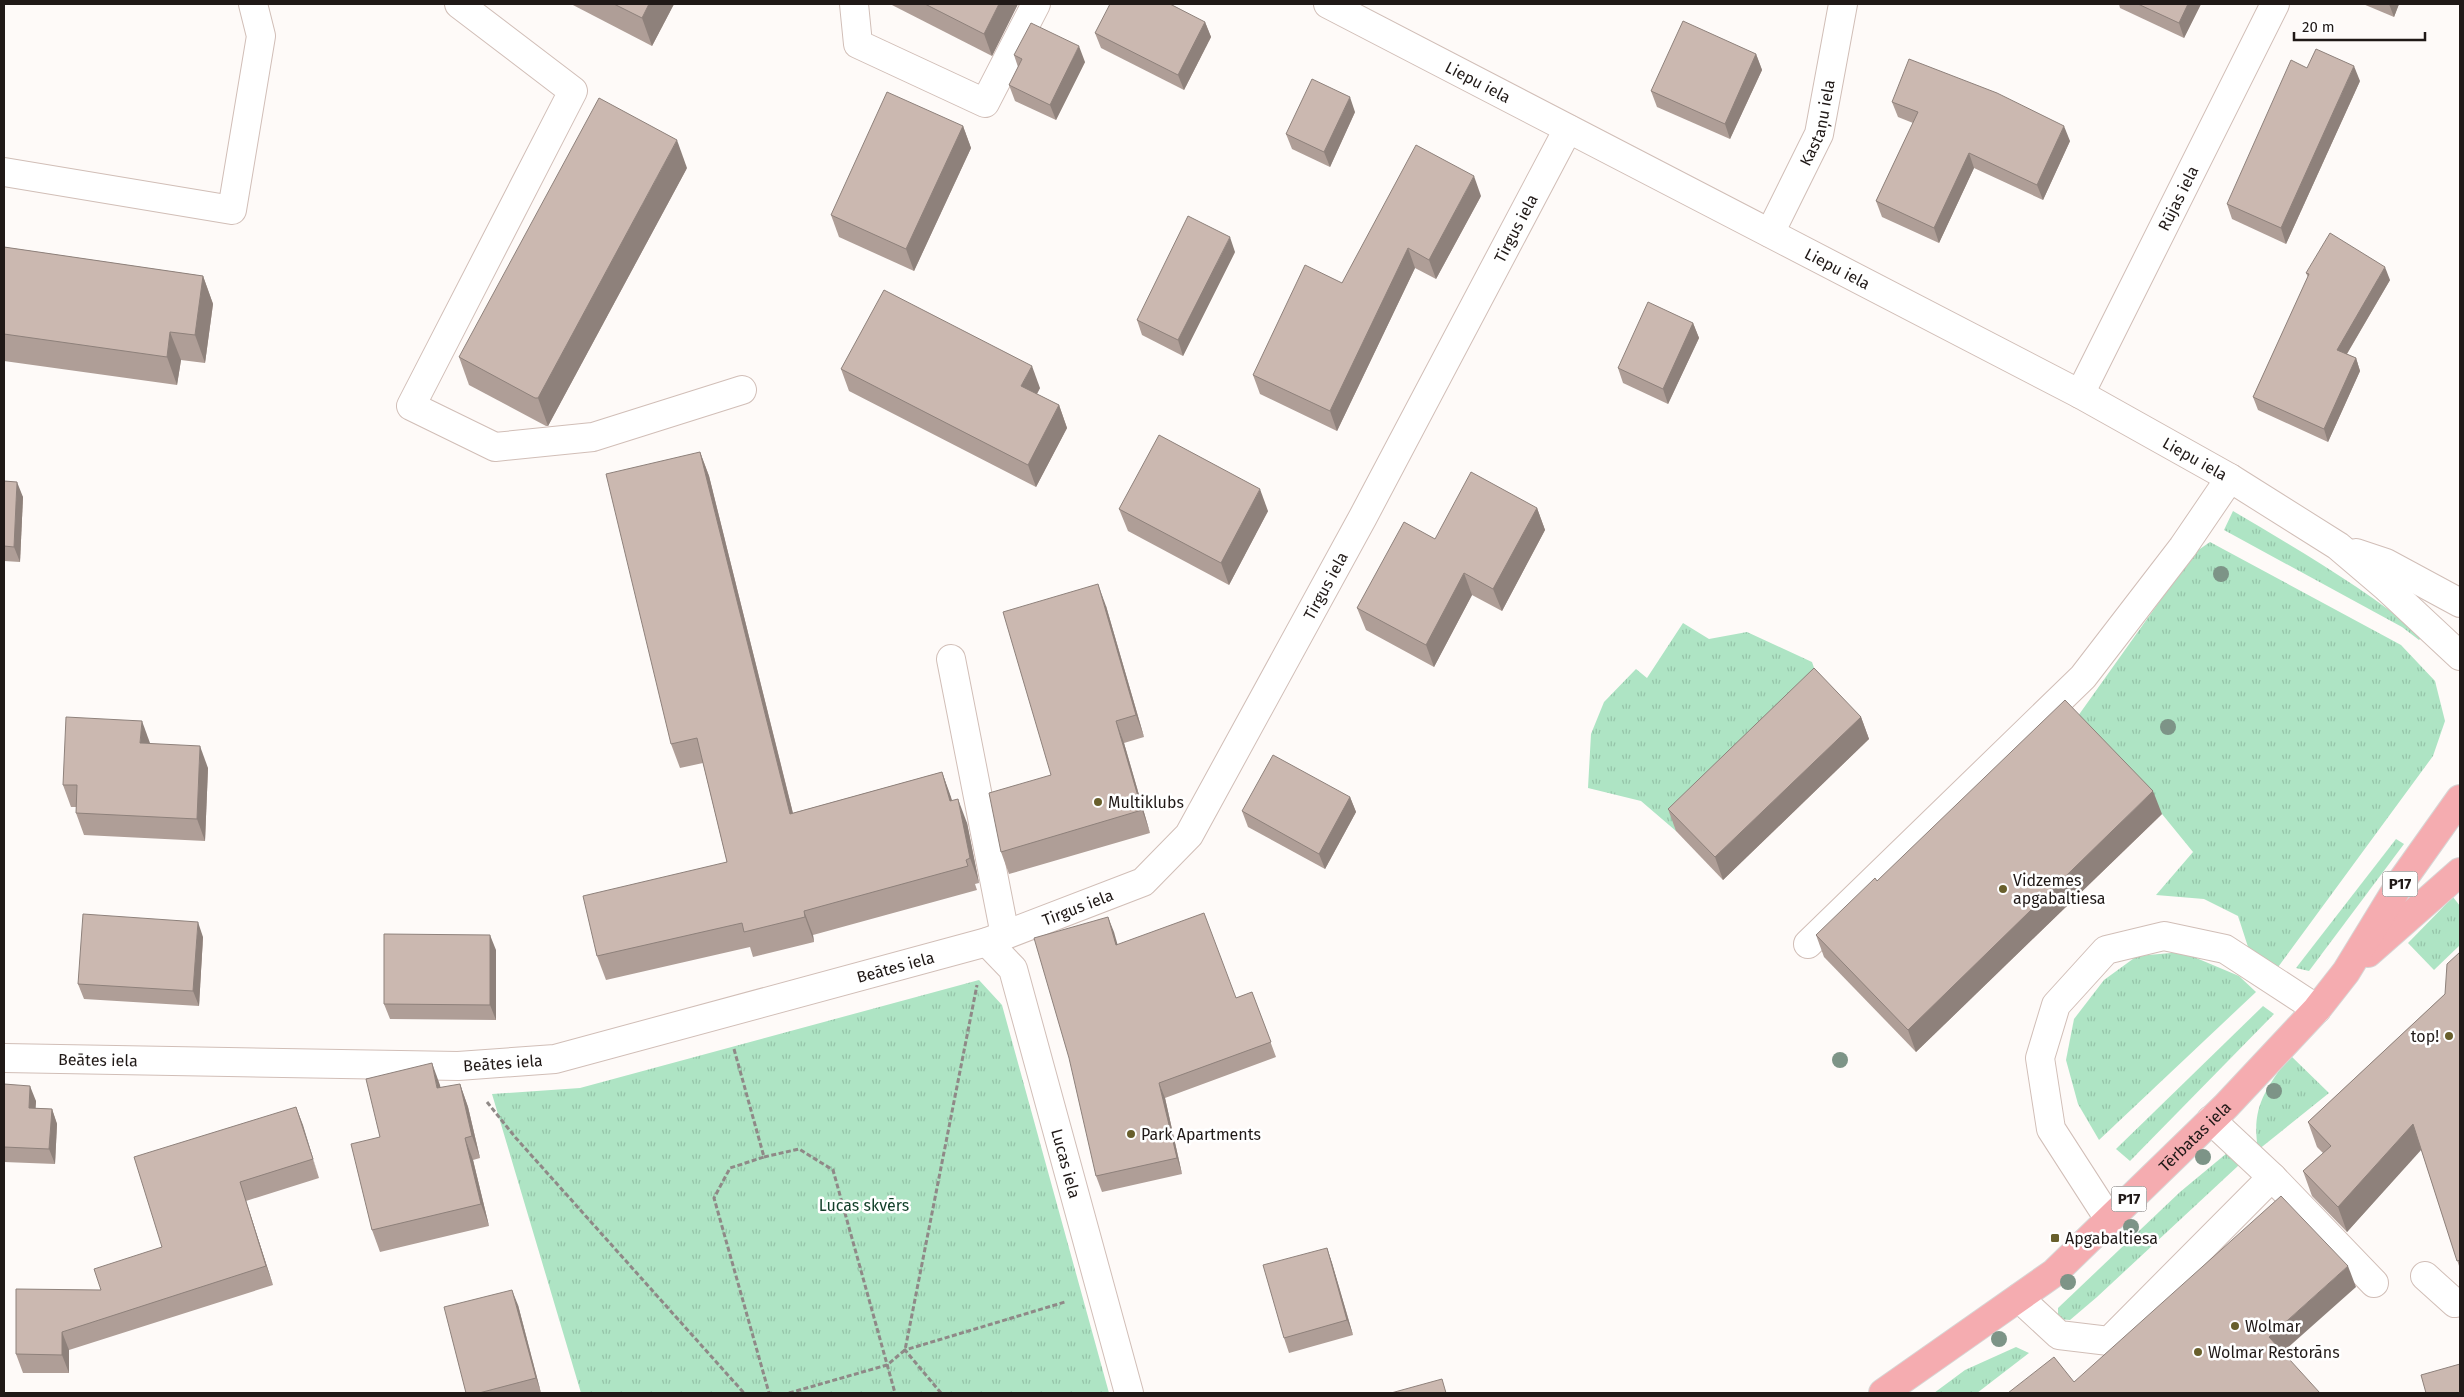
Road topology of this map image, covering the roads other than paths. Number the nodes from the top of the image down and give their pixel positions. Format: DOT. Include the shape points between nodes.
graph roads {
  1 [pos="253,4"];
  2 [pos="459,4"];
  3 [pos="854,4"];
  4 [pos="1036,4"];
  5 [pos="1328,4"];
  6 [pos="1843,4"];
  7 [pos="2275,4"];
  8 [pos="1568,129"];
  9 [pos="4,172"];
  10 [pos="1770,233"];
  11 [pos="742,390"];
  12 [pos="2080,394"];
  13 [pos="2230,478"];
  14 [pos="2338,546"];
  15 [pos="2460,603"];
  16 [pos="2460,656"];
  17 [pos="951,659"];
  18 [pos="2460,799"];
  19 [pos="2460,872"];
  20 [pos="996,938"];
  21 [pos="1808,944"];
  22 [pos="2346,972"];
  23 [pos="2317,1009"];
  24 [pos="4,1058"];
  25 [pos="2211,1120"];
  26 [pos="2272,1177"];
  27 [pos="2109,1219"];
  28 [pos="2425,1276"];
  29 [pos="2374,1283"];
  30 [pos="2019,1298"];
  31 [pos="2460,1302"];
  32 [pos="1129,1393"];
  33 [pos="1884,1393"];
  1 -- 9 [label="street" via="261,36 232,210"];
  2 -- 11 [label="street" via="573,91 411,406 495,447 593,437"];
  3 -- 4 [label="street" via="858,44 985,104"];
  5 -- 8 [label="street, Liepu iela"];
  6 -- 10 [label="street, Kastaņu iela" via="1818,134"];
  7 -- 12 [label="street, Rūjas iela"];
  8 -- 10 [label="street, Liepu iela"];
  8 -- 20 [label="street, Tirgus iela" via="1363,517 1189,835 1143,882"];
  10 -- 12 [label="street, Liepu iela"];
  12 -- 13 [label="street, Liepu iela"];
  13 -- 14 [label="street, Liepu iela"];
  13 -- 21 [label="street" via="2183,547 2083,677"];
  14 -- 15 [label="street, Liepu iela" via="2386,563"];
  14 -- 16 [label="street, Liepu iela"];
  17 -- 20 [label="street"];
  18 -- 22 [label="main road, Tērbatas iela / P17" via="2401,882"];
  19 -- 22 [label="main road, Tērbatas iela / P17"];
  20 -- 24 [label="street, Beātes iela" via="555,1059 458,1066"];
  20 -- 32 [label="street, Lucas iela" via="1013,968"];
  22 -- 23 [label="main road, Tērbatas iela / P17"];
  23 -- 25 [label="main road, Tērbatas iela / P17"];
  23 -- 27 [label="street" via="2225,949 2164,936 2106,950 2056,1005 2040,1058 2051,1129"];
  25 -- 26 [label="street"];
  25 -- 27 [label="main road, Tērbatas iela / P17"];
  26 -- 29 [label="street"];
  26 -- 30 [label="street" via="2109,1341 2059,1335"];
  27 -- 30 [label="main road, Tērbatas iela / P17" via="2054,1273"];
  28 -- 31 [label="street" via="2455,1303"];
  30 -- 33 [label="main road, Tērbatas iela / P17"];
}
